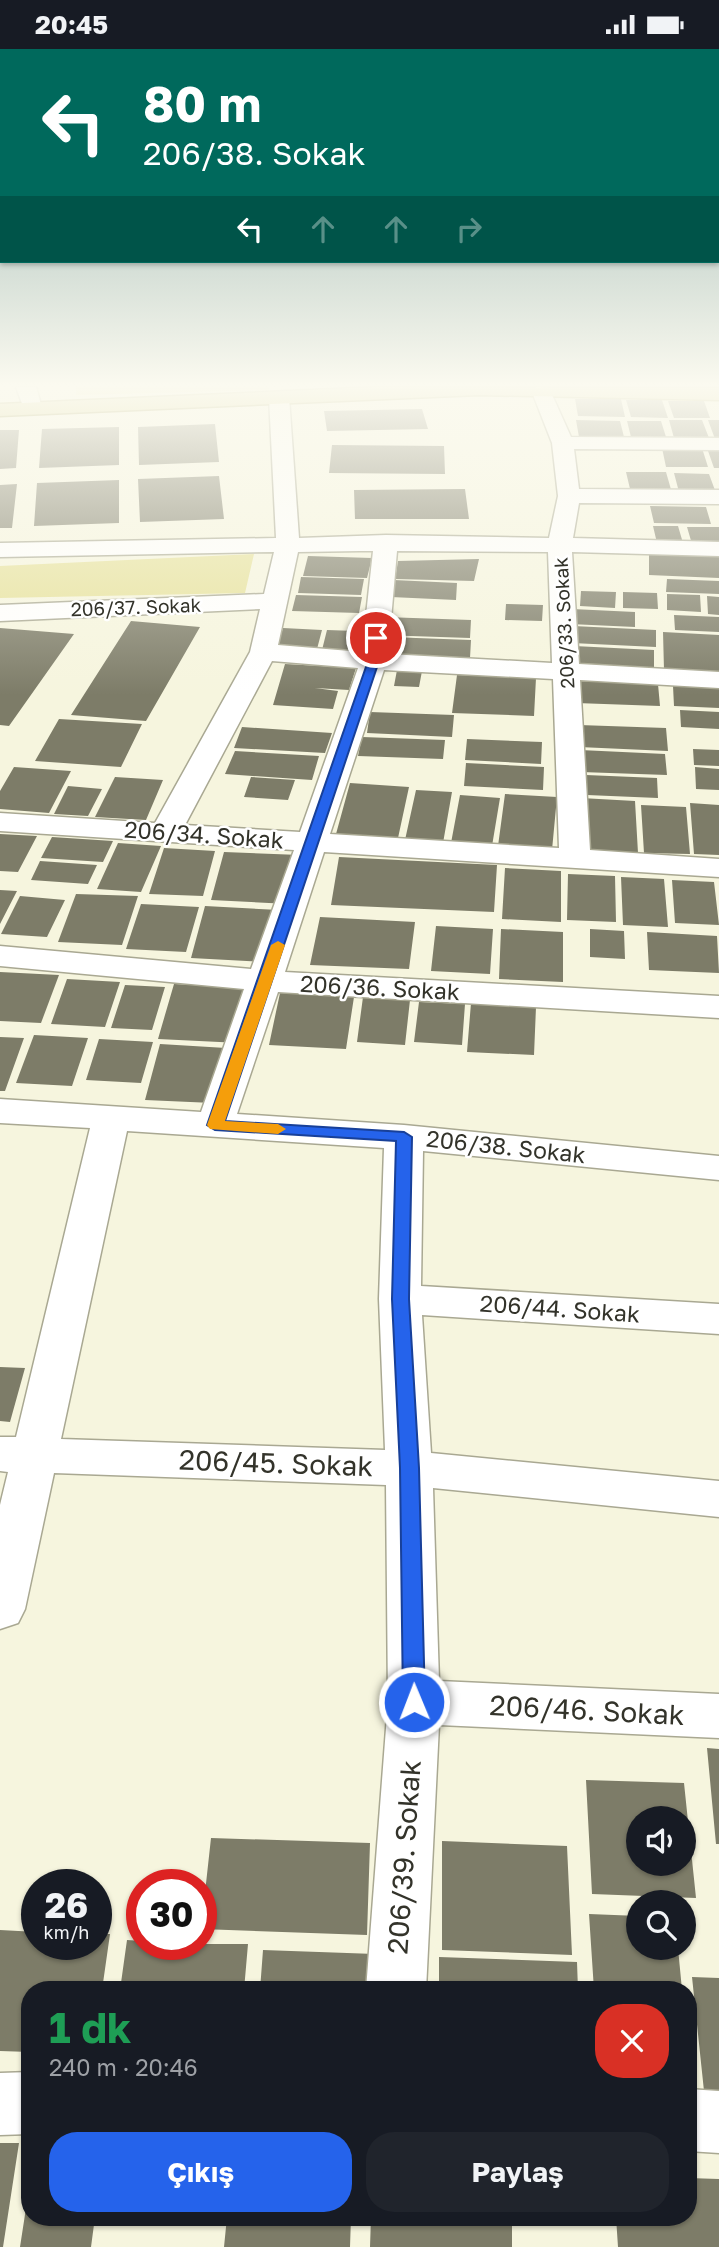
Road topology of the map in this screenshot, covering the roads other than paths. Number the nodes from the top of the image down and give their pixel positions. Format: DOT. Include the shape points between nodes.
graph roads {
  1 [pos="285,490"];
  2 [pos="568,490"];
  3 [pos="569,496"];
  4 [pos="719,497"];
  5 [pos="386,542"];
  6 [pos="288,543"];
  7 [pos="560,543"];
  8 [pos="719,549"];
  9 [pos="0,550"];
  10 [pos="273,601"];
  11 [pos="0,613"];
  12 [pos="263,652"];
  13 [pos="374,661"];
  14 [pos="566,670"];
  15 [pos="719,680"];
  16 [pos="0,823"];
  17 [pos="165,833"];
  18 [pos="313,842"];
  19 [pos="575,860"];
  20 [pos="719,868"];
  21 [pos="0,956"];
  22 [pos="265,981"];
  23 [pos="719,1007"];
  24 [pos="0,1111"];
  25 [pos="111,1118"];
  26 [pos="215,1125"];
  27 [pos="404,1137"];
  28 [pos="719,1168"];
  29 [pos="400,1299"];
  30 [pos="719,1319"];
  31 [pos="18,1454"];
  32 [pos="409,1468"];
  33 [pos="719,1499"];
  34 [pos="0,1609"];
  35 [pos="414,1702"];
  36 [pos="719,1716"];
  37 [pos="397,1981"];
  38 [pos="0,2103"];
  39 [pos="21,2103"];
  40 [pos="697,2121"];
  41 [pos="719,2122"];
  1 -- 6 [label="street"];
  2 -- 3 [label="street, 206/33. Sokak"];
  3 -- 4 [label="street"];
  3 -- 7 [label="street, 206/33. Sokak"];
  5 -- 6 [label="street"];
  5 -- 7 [label="street"];
  5 -- 13 [label="street"];
  6 -- 9 [label="street"];
  6 -- 10 [label="street"];
  7 -- 8 [label="street"];
  7 -- 14 [label="street, 206/33. Sokak"];
  10 -- 11 [label="street, 206/37. Sokak"];
  10 -- 12 [label="street"];
  12 -- 13 [label="street"];
  12 -- 17 [label="street"];
  13 -- 14 [label="street"];
  13 -- 18 [label="street"];
  14 -- 15 [label="street"];
  14 -- 19 [label="street, 206/33. Sokak"];
  16 -- 17 [label="street, 206/34. Sokak"];
  17 -- 18 [label="street, 206/34. Sokak"];
  18 -- 19 [label="street, 206/34. Sokak"];
  18 -- 22 [label="street"];
  19 -- 20 [label="street, 206/34. Sokak"];
  21 -- 22 [label="street, 206/36. Sokak"];
  22 -- 23 [label="street, 206/36. Sokak"];
  22 -- 26 [label="street"];
  24 -- 25 [label="street, 206/38. Sokak"];
  25 -- 26 [label="street, 206/38. Sokak"];
  25 -- 31 [label="street"];
  26 -- 27 [label="street, 206/38. Sokak"];
  27 -- 28 [label="street, 206/38. Sokak"];
  27 -- 29 [label="street, 206/39. Sokak"];
  29 -- 30 [label="street, 206/44. Sokak"];
  29 -- 32 [label="street, 206/39. Sokak"];
  31 -- 32 [label="street, 206/45. Sokak"];
  31 -- 34 [label="street"];
  32 -- 33 [label="street, 206/45. Sokak"];
  32 -- 35 [label="street, 206/39. Sokak"];
  35 -- 36 [label="street, 206/46. Sokak"];
  35 -- 37 [label="street, 206/39. Sokak"];
  38 -- 39 [label="street"];
  40 -- 41 [label="street"];
}
